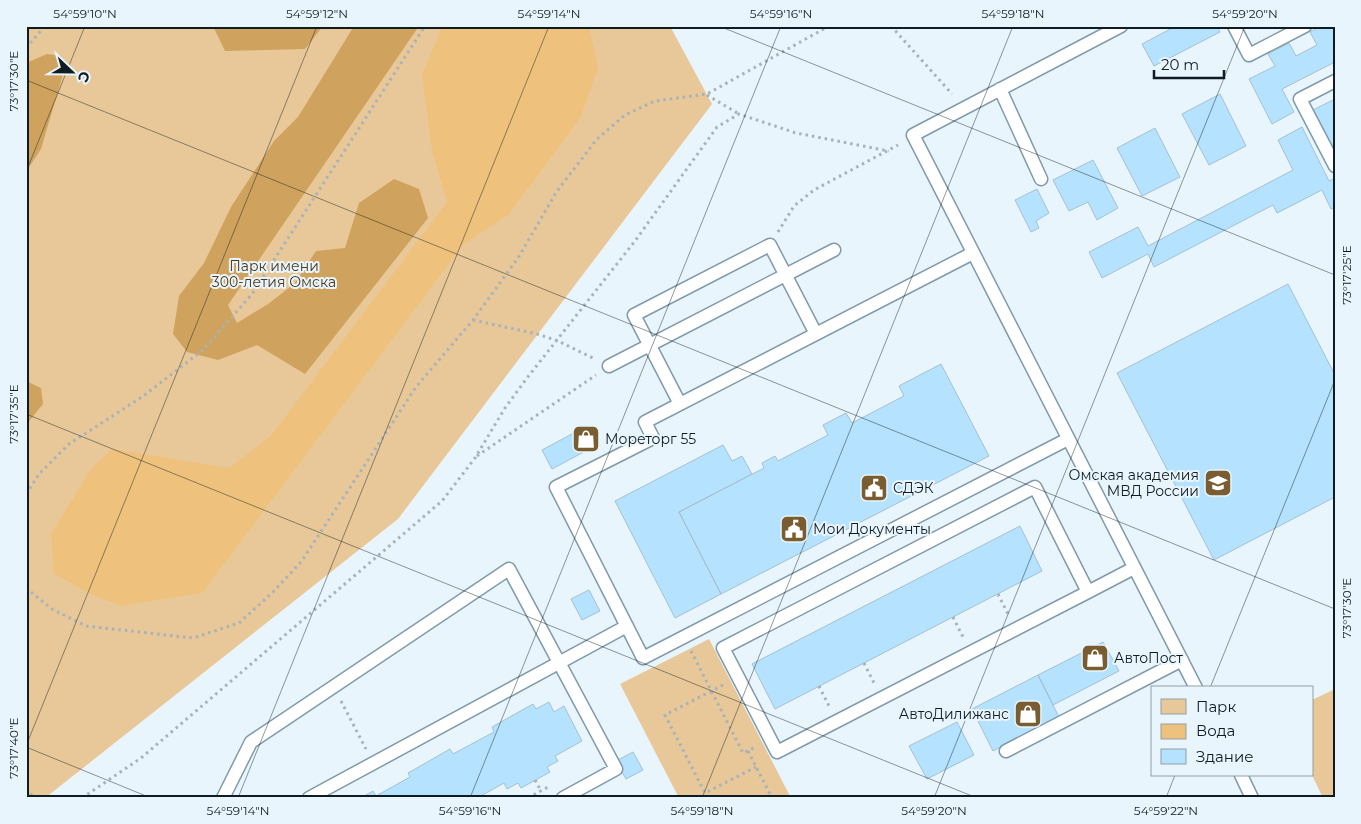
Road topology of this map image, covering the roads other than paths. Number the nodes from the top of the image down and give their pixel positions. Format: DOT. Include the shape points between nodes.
graph roads {
  1 [pos="1121,26"];
  2 [pos="1234,26"];
  3 [pos="1304,26"];
  4 [pos="1335,81"];
  5 [pos="1000,89"];
  6 [pos="1335,166"];
  7 [pos="1041,179"];
  8 [pos="834,250"];
  9 [pos="973,253"];
  10 [pos="786,276"];
  11 [pos="816,334"];
  12 [pos="650,346"];
  13 [pos="609,366"];
  14 [pos="680,404"];
  15 [pos="1068,439"];
  16 [pos="1134,568"];
  17 [pos="1088,592"];
  18 [pos="627,626"];
  19 [pos="1182,660"];
  20 [pos="559,662"];
  21 [pos="1195,686"];
  22 [pos="1006,751"];
  23 [pos="1241,776"];
  24 [pos="223,798"];
  25 [pos="309,798"];
  26 [pos="562,798"];
  27 [pos="1252,798"];
  1 -- 5 [label="lane"];
  2 -- 3 [label="lane" via="1249,55"];
  4 -- 6 [label="lane" via="1300,99"];
  5 -- 7 [label="lane"];
  5 -- 9 [label="lane" via="913,135"];
  8 -- 10 [label="lane"];
  9 -- 11 [label="lane"];
  9 -- 15 [label="lane"];
  10 -- 11 [label="lane"];
  10 -- 12 [label="lane"];
  10 -- 12 [label="lane" via="770,245 634,315"];
  11 -- 14 [label="lane"];
  12 -- 13 [label="lane"];
  12 -- 14 [label="lane"];
  14 -- 18 [label="lane" via="645,422 653,438 556,488"];
  15 -- 16 [label="lane"];
  15 -- 18 [label="lane" via="643,658"];
  16 -- 17 [label="lane"];
  16 -- 19 [label="lane"];
  17 -- 17 [label="lane" via="777,752 723,648 1035,488"];
  18 -- 20 [label="lane"];
  19 -- 21 [label="lane"];
  19 -- 22 [label="lane"];
  20 -- 24 [label="lane" via="508,569 251,742"];
  20 -- 25 [label="lane"];
  20 -- 26 [label="lane" via="616,769"];
  23 -- 27 [label="lane"];
}
